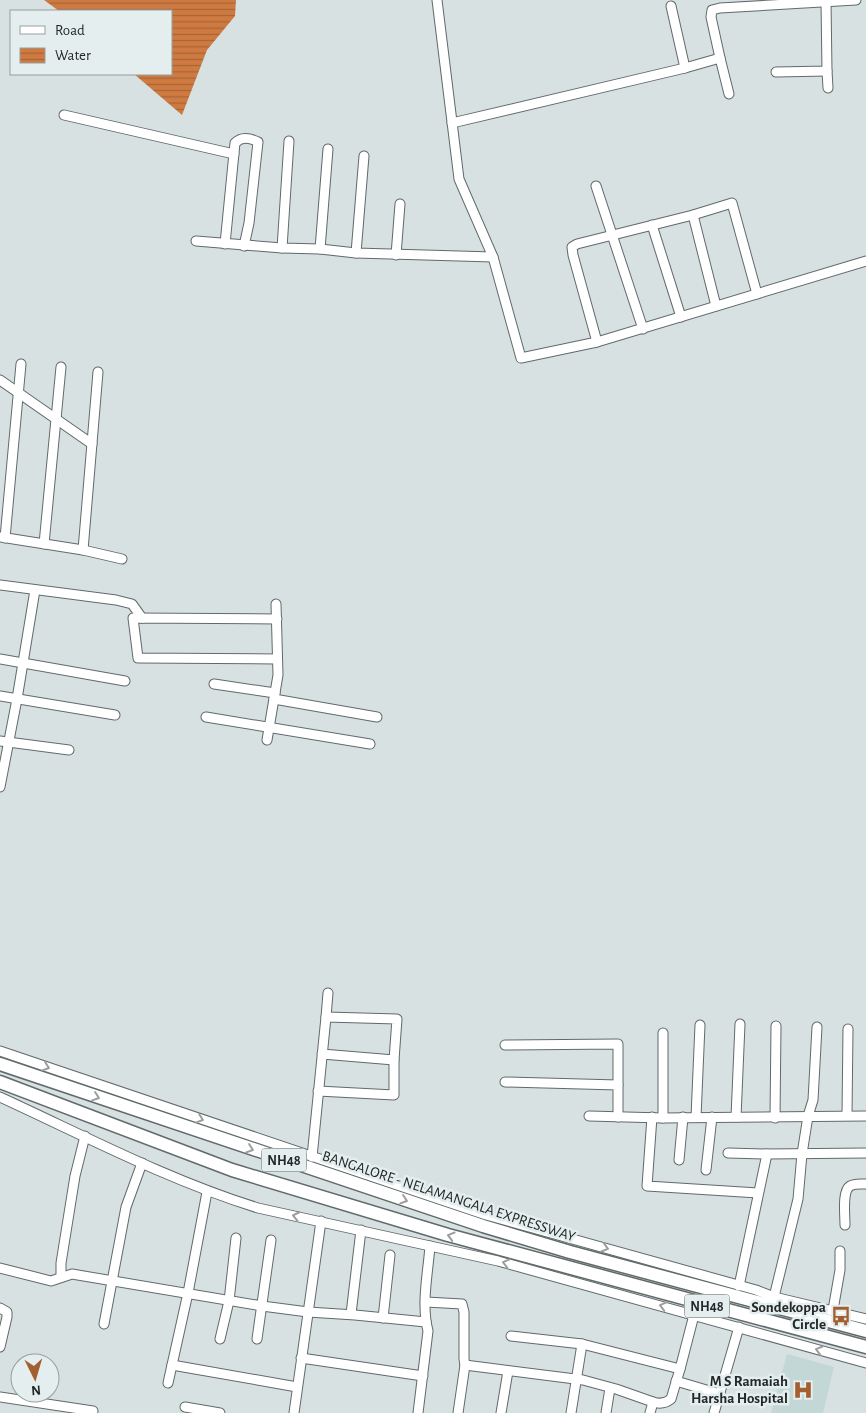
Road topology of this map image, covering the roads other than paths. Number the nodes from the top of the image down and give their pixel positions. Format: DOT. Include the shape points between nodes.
graph roads {
  1 [pos="438,0"];
  2 [pos="856,0"];
  3 [pos="826,2"];
  4 [pos="671,6"];
  5 [pos="720,58"];
  6 [pos="685,68"];
  7 [pos="827,71"];
  8 [pos="776,72"];
  9 [pos="828,88"];
  10 [pos="728,94"];
  11 [pos="64,115"];
  12 [pos="452,123"];
  13 [pos="289,141"];
  14 [pos="328,148"];
  15 [pos="234,154"];
  16 [pos="364,156"];
  17 [pos="596,186"];
  18 [pos="400,204"];
  19 [pos="693,215"];
  20 [pos="652,225"];
  21 [pos="612,235"];
  22 [pos="196,242"];
  23 [pos="226,244"];
  24 [pos="244,246"];
  25 [pos="282,248"];
  26 [pos="320,249"];
  27 [pos="356,253"];
  28 [pos="396,255"];
  29 [pos="493,257"];
  30 [pos="866,261"];
  31 [pos="756,294"];
  32 [pos="716,306"];
  33 [pos="681,317"];
  34 [pos="643,329"];
  35 [pos="598,342"];
  36 [pos="21,364"];
  37 [pos="61,367"];
  38 [pos="98,372"];
  39 [pos="0,380"];
  40 [pos="19,393"];
  41 [pos="55,418"];
  42 [pos="92,444"];
  43 [pos="3,537"];
  44 [pos="44,544"];
  45 [pos="83,550"];
  46 [pos="122,559"];
  47 [pos="0,585"];
  48 [pos="36,590"];
  49 [pos="276,604"];
  50 [pos="142,618"];
  51 [pos="277,619"];
  52 [pos="0,659"];
  53 [pos="278,659"];
  54 [pos="23,663"];
  55 [pos="125,681"];
  56 [pos="214,684"];
  57 [pos="0,696"];
  58 [pos="274,696"];
  59 [pos="17,699"];
  60 [pos="115,715"];
  61 [pos="206,717"];
  62 [pos="377,717"];
  63 [pos="270,728"];
  64 [pos="267,740"];
  65 [pos="5,741"];
  66 [pos="370,744"];
  67 [pos="69,750"];
  68 [pos="0,787"];
  69 [pos="328,994"];
  70 [pos="326,1017"];
  71 [pos="740,1024"];
  72 [pos="700,1025"];
  73 [pos="776,1026"];
  74 [pos="817,1027"];
  75 [pos="848,1029"];
  76 [pos="663,1033"];
  77 [pos="505,1044"];
  78 [pos="0,1051"];
  79 [pos="322,1054"];
  80 [pos="394,1060"];
  81 [pos="0,1064"];
  82 [pos="0,1082"];
  83 [pos="505,1082"];
  84 [pos="618,1085"];
  85 [pos="318,1091"];
  86 [pos="0,1097"];
  87 [pos="847,1115"];
  88 [pos="589,1116"];
  89 [pos="808,1116"];
  90 [pos="866,1116"];
  91 [pos="618,1117"];
  92 [pos="652,1117"];
  93 [pos="683,1117"];
  94 [pos="696,1117"];
  95 [pos="712,1117"];
  96 [pos="736,1117"];
  97 [pos="664,1118"];
  98 [pos="775,1118"];
  99 [pos="84,1136"];
  100 [pos="866,1153"];
  101 [pos="728,1154"];
  102 [pos="767,1154"];
  103 [pos="802,1154"];
  104 [pos="312,1157"];
  105 [pos="678,1160"];
  106 [pos="142,1163"];
  107 [pos="706,1170"];
  108 [pos="866,1184"];
  109 [pos="207,1192"];
  110 [pos="758,1193"];
  111 [pos="321,1221"];
  112 [pos="845,1225"];
  113 [pos="361,1230"];
  114 [pos="236,1238"];
  115 [pos="271,1240"];
  116 [pos="430,1246"];
  117 [pos="840,1251"];
  118 [pos="390,1256"];
  119 [pos="0,1268"];
  120 [pos="61,1277"];
  121 [pos="111,1282"];
  122 [pos="738,1286"];
  123 [pos="188,1293"];
  124 [pos="774,1297"];
  125 [pos="229,1301"];
  126 [pos="426,1302"];
  127 [pos="262,1306"];
  128 [pos="0,1308"];
  129 [pos="832,1310"];
  130 [pos="308,1312"];
  131 [pos="351,1314"];
  132 [pos="694,1315"];
  133 [pos="383,1318"];
  134 [pos="866,1319"];
  135 [pos="426,1322"];
  136 [pos="104,1324"];
  137 [pos="739,1327"];
  138 [pos="866,1331"];
  139 [pos="511,1336"];
  140 [pos="220,1339"];
  141 [pos="257,1339"];
  142 [pos="582,1344"];
  143 [pos="0,1346"];
  144 [pos="866,1347"];
  145 [pos="302,1358"];
  146 [pos="866,1363"];
  147 [pos="172,1365"];
  148 [pos="465,1365"];
  149 [pos="680,1369"];
  150 [pos="508,1371"];
  151 [pos="423,1376"];
  152 [pos="575,1379"];
  153 [pos="676,1381"];
  154 [pos="168,1383"];
  155 [pos="297,1386"];
  156 [pos="610,1388"];
  157 [pos="720,1394"];
  158 [pos="0,1398"];
  159 [pos="653,1402"];
  160 [pos="185,1407"];
  161 [pos="93,1412"];
  162 [pos="220,1413"];
  163 [pos="294,1413"];
  164 [pos="418,1413"];
  165 [pos="458,1413"];
  166 [pos="501,1413"];
  167 [pos="571,1413"];
  168 [pos="606,1413"];
  169 [pos="650,1413"];
  170 [pos="714,1413"];
  1 -- 12 [label="street"];
  2 -- 3 [label="street"];
  3 -- 5 [label="street" via="712,10"];
  3 -- 7 [label="street"];
  4 -- 6 [label="street"];
  5 -- 6 [label="street"];
  5 -- 10 [label="street"];
  6 -- 12 [label="street"];
  7 -- 8 [label="street"];
  7 -- 9 [label="street"];
  11 -- 15 [label="street"];
  12 -- 29 [label="street" via="459,178"];
  13 -- 25 [label="street"];
  14 -- 26 [label="street"];
  15 -- 23 [label="street"];
  15 -- 24 [label="street" via="235,143 239,139 252,138 258,142"];
  16 -- 27 [label="street"];
  17 -- 21 [label="street"];
  18 -- 28 [label="street"];
  19 -- 20 [label="street"];
  19 -- 31 [label="street" via="732,203"];
  19 -- 32 [label="street"];
  20 -- 21 [label="street"];
  20 -- 33 [label="street"];
  21 -- 34 [label="street"];
  21 -- 35 [label="street" via="572,247"];
  22 -- 23 [label="street"];
  23 -- 24 [label="street"];
  24 -- 25 [label="street"];
  25 -- 26 [label="street"];
  26 -- 27 [label="street"];
  27 -- 28 [label="street"];
  28 -- 29 [label="street"];
  29 -- 35 [label="street" via="521,358"];
  30 -- 31 [label="street"];
  31 -- 32 [label="street"];
  32 -- 33 [label="street"];
  33 -- 34 [label="street"];
  34 -- 35 [label="street"];
  36 -- 40 [label="street"];
  37 -- 41 [label="street"];
  38 -- 42 [label="street"];
  39 -- 40 [label="street"];
  40 -- 41 [label="street"];
  40 -- 43 [label="street"];
  41 -- 42 [label="street"];
  41 -- 44 [label="street"];
  42 -- 45 [label="street"];
  43 -- 44 [label="street"];
  44 -- 45 [label="street"];
  45 -- 46 [label="street"];
  47 -- 48 [label="street"];
  48 -- 50 [label="street" via="132,604"];
  48 -- 54 [label="street"];
  49 -- 51 [label="street"];
  50 -- 51 [label="street"];
  50 -- 53 [label="street" via="133,618 138,658"];
  51 -- 53 [label="street"];
  52 -- 54 [label="street"];
  53 -- 58 [label="street"];
  54 -- 55 [label="street"];
  54 -- 59 [label="street"];
  56 -- 58 [label="street"];
  57 -- 59 [label="street"];
  58 -- 62 [label="street"];
  58 -- 63 [label="street"];
  59 -- 60 [label="street"];
  59 -- 65 [label="street"];
  61 -- 63 [label="street"];
  63 -- 64 [label="street"];
  63 -- 66 [label="street"];
  65 -- 67 [label="street"];
  65 -- 68 [label="street"];
  69 -- 70 [label="street"];
  70 -- 79 [label="street"];
  70 -- 80 [label="street" via="397,1019"];
  71 -- 96 [label="street"];
  72 -- 94 [label="street"];
  73 -- 98 [label="street"];
  74 -- 89 [label="street" via="813,1100"];
  75 -- 87 [label="street"];
  76 -- 97 [label="street"];
  77 -- 84 [label="street" via="618,1044"];
  78 -- 104 [label="street, one-way"];
  79 -- 80 [label="street"];
  79 -- 85 [label="street"];
  80 -- 85 [label="street" via="394,1095"];
  81 -- 138 [label="highway, BANGALORE - NELAMANGALA EXPRESSWAY / NH48, one-way" via="484,1226"];
  144 -- 82 [label="highway, BANGALORE - NELAMANGALA EXPRESSWAY / NH48, one-way" via="448,1235 232,1170"];
  83 -- 84 [label="street"];
  84 -- 91 [label="street"];
  85 -- 104 [label="street"];
  86 -- 99 [label="street"];
  87 -- 89 [label="street"];
  87 -- 90 [label="street"];
  88 -- 91 [label="street"];
  89 -- 98 [label="street"];
  89 -- 103 [label="street"];
  91 -- 92 [label="street"];
  92 -- 97 [label="street"];
  92 -- 110 [label="street" via="646,1186"];
  93 -- 94 [label="street"];
  93 -- 97 [label="street"];
  93 -- 105 [label="street"];
  94 -- 95 [label="street"];
  95 -- 96 [label="street"];
  95 -- 107 [label="street"];
  96 -- 98 [label="street"];
  99 -- 106 [label="street"];
  99 -- 120 [label="street"];
  100 -- 103 [label="street"];
  101 -- 102 [label="street"];
  102 -- 103 [label="street"];
  102 -- 110 [label="street"];
  103 -- 124 [label="street" via="798,1199"];
  104 -- 122 [label="street, one-way" via="486,1215"];
  106 -- 109 [label="street"];
  106 -- 121 [label="street" via="126,1207"];
  108 -- 112 [label="street" via="849,1186 845,1192"];
  111 -- 109 [label="street, one-way" via="258,1208"];
  109 -- 123 [label="street"];
  110 -- 122 [label="street"];
  111 -- 113 [label="street"];
  111 -- 130 [label="street"];
  113 -- 116 [label="street"];
  113 -- 131 [label="street"];
  114 -- 125 [label="street"];
  115 -- 127 [label="street"];
  116 -- 126 [label="street"];
  132 -- 116 [label="street, one-way" via="498,1261"];
  117 -- 129 [label="street" via="840,1270"];
  118 -- 133 [label="street"];
  119 -- 120 [label="street" via="51,1281"];
  120 -- 121 [label="street" via="72,1274"];
  121 -- 123 [label="street"];
  121 -- 136 [label="street"];
  122 -- 124 [label="street"];
  123 -- 125 [label="street"];
  123 -- 147 [label="street"];
  124 -- 129 [label="street"];
  125 -- 127 [label="street"];
  125 -- 140 [label="street"];
  126 -- 135 [label="street"];
  126 -- 148 [label="street" via="462,1304"];
  127 -- 130 [label="street"];
  127 -- 141 [label="street"];
  128 -- 143 [label="street" via="7,1312"];
  129 -- 134 [label="street"];
  130 -- 131 [label="street"];
  130 -- 145 [label="street"];
  131 -- 133 [label="street"];
  132 -- 137 [label="street"];
  132 -- 149 [label="street"];
  133 -- 135 [label="street"];
  135 -- 151 [label="street"];
  146 -- 137 [label="street, one-way"];
  137 -- 157 [label="street"];
  139 -- 142 [label="street"];
  142 -- 149 [label="street"];
  142 -- 152 [label="street"];
  145 -- 151 [label="street"];
  145 -- 155 [label="street"];
  147 -- 154 [label="street"];
  147 -- 155 [label="street"];
  148 -- 150 [label="street"];
  148 -- 165 [label="street"];
  149 -- 153 [label="street"];
  150 -- 152 [label="street"];
  150 -- 166 [label="street"];
  151 -- 164 [label="street"];
  152 -- 156 [label="street"];
  152 -- 167 [label="street"];
  153 -- 157 [label="street"];
  153 -- 159 [label="street" via="671,1400 658,1404"];
  155 -- 163 [label="street"];
  156 -- 159 [label="street"];
  156 -- 168 [label="street"];
  157 -- 170 [label="street"];
  158 -- 161 [label="street"];
  159 -- 169 [label="street"];
  160 -- 162 [label="street"];
}
